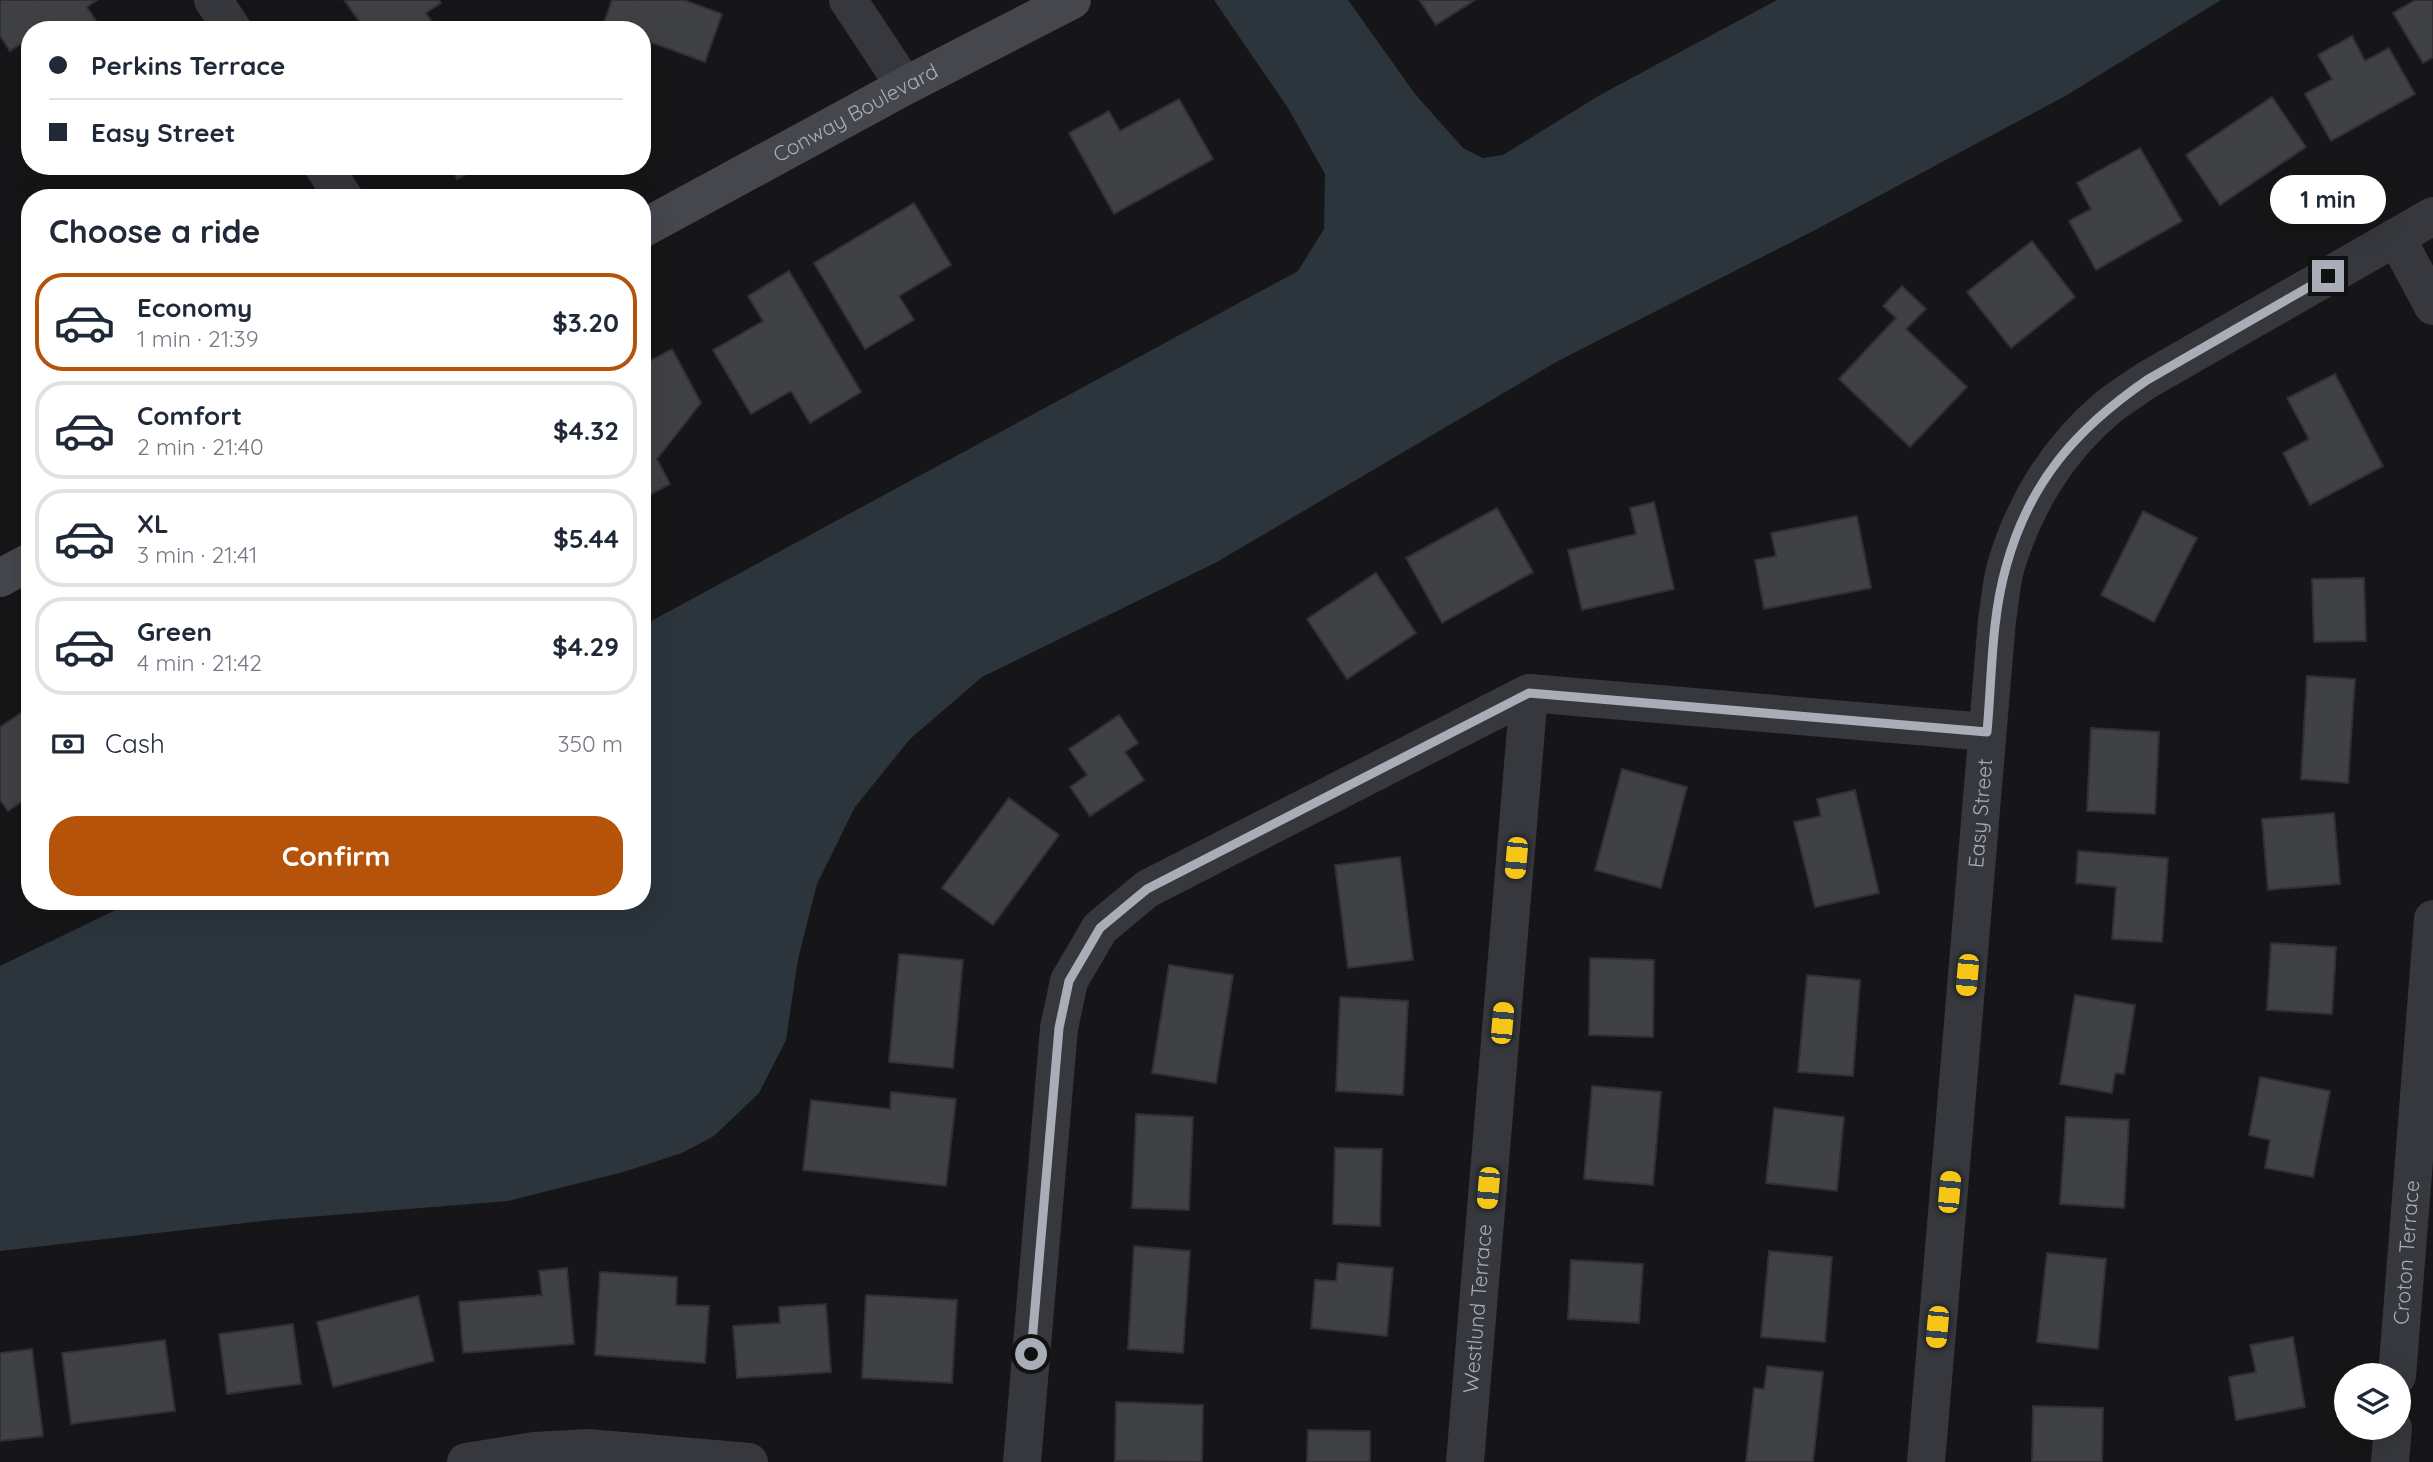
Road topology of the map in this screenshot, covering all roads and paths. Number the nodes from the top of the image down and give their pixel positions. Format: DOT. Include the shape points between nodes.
graph roads {
  1 [pos="213,0"];
  2 [pos="848,0"];
  3 [pos="1072,0"];
  4 [pos="227,21"];
  5 [pos="905,86"];
  6 [pos="2433,216"];
  7 [pos="651,224"];
  8 [pos="2396,237"];
  9 [pos="2433,306"];
  10 [pos="21,567"];
  11 [pos="0,578"];
  12 [pos="1529,693"];
  13 [pos="1987,732"];
  14 [pos="2433,919"];
  15 [pos="2398,1363"];
  16 [pos="2392,1440"];
  17 [pos="466,1462"];
  18 [pos="749,1462"];
  19 [pos="1022,1462"];
  20 [pos="1465,1462"];
  21 [pos="1926,1462"];
  22 [pos="2390,1462"];
  1 -- 4 [label="street"];
  2 -- 5 [label="street"];
  3 -- 5 [label="street, Conway Boulevard"];
  5 -- 7 [label="street, Conway Boulevard"];
  6 -- 8 [label="street, Easy Street"];
  8 -- 9 [label="street"];
  8 -- 13 [label="street, Easy Street" via="2147,380 2107,408 2073,442 2038,491 2005,569"];
  10 -- 11 [label="street"];
  12 -- 13 [label="street"];
  12 -- 19 [label="street" via="1147,889 1100,928 1069,981 1059,1028"];
  12 -- 20 [label="street, Westlund Terrace"];
  13 -- 21 [label="street, Easy Street"];
  14 -- 15 [label="street, Croton Terrace"];
  16 -- 22 [label="street"];
  17 -- 18 [label="street" via="588,1448"];
}
